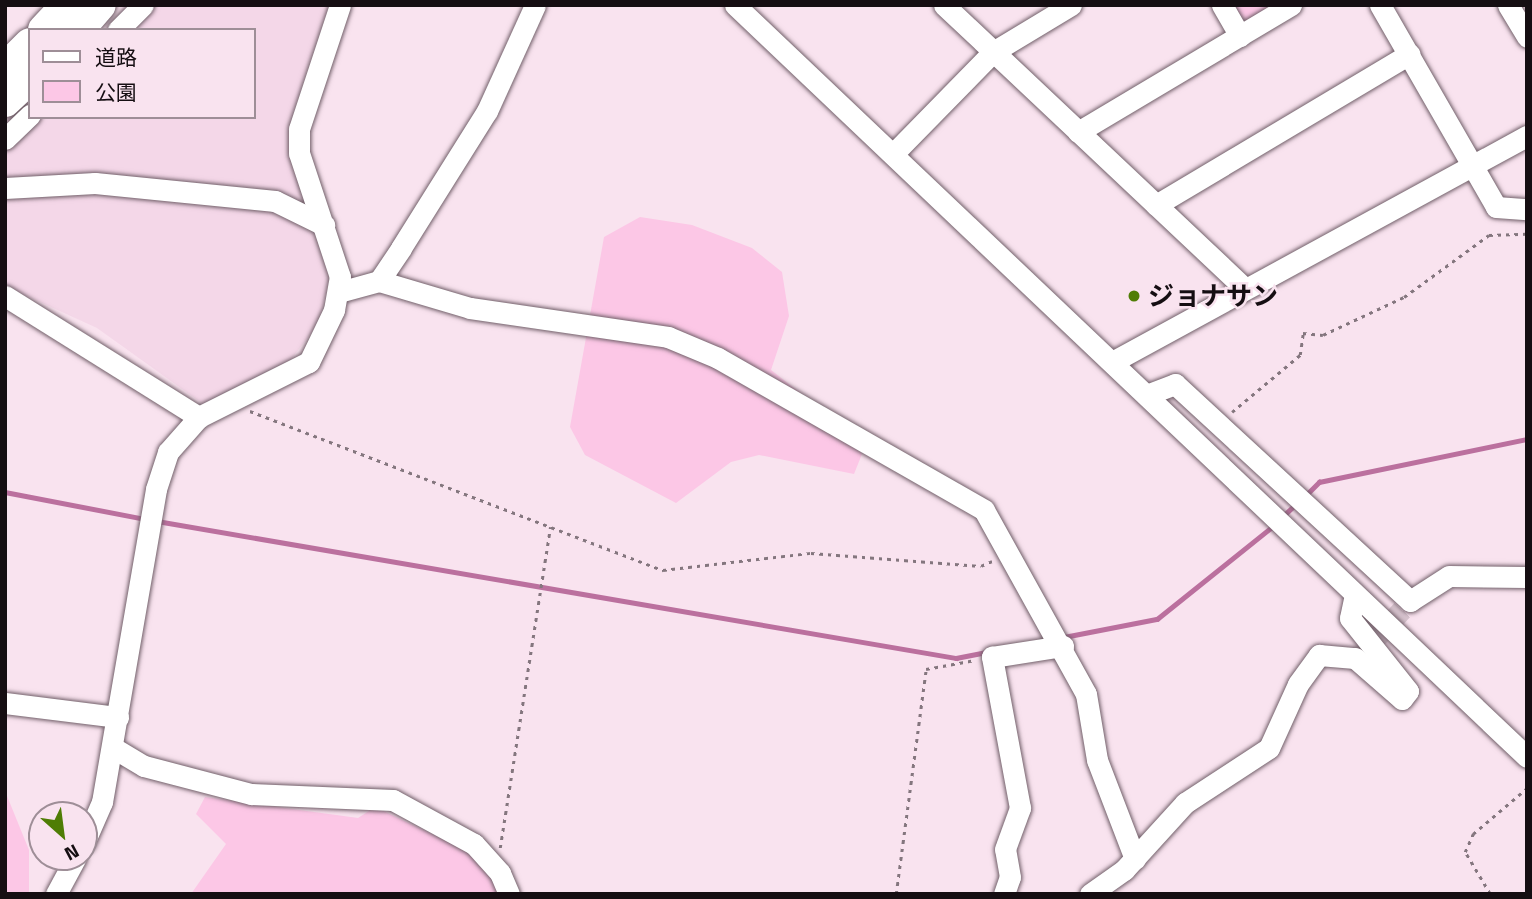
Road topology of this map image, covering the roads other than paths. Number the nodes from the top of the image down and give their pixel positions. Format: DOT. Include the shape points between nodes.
graph roads {
  1 [pos="66,5"];
  2 [pos="100,5"];
  3 [pos="143,5"];
  4 [pos="340,5"];
  5 [pos="535,5"];
  6 [pos="736,5"];
  7 [pos="944,5"];
  8 [pos="1071,5"];
  9 [pos="1222,5"];
  10 [pos="1291,5"];
  11 [pos="1380,5"];
  12 [pos="1508,5"];
  13 [pos="46,28"];
  14 [pos="80,28"];
  15 [pos="120,28"];
  16 [pos="1240,36"];
  17 [pos="1527,37"];
  18 [pos="28,46"];
  19 [pos="993,52"];
  20 [pos="1409,54"];
  21 [pos="5,69"];
  22 [pos="28,80"];
  23 [pos="5,101"];
  24 [pos="28,117"];
  25 [pos="1078,132"];
  26 [pos="1527,136"];
  27 [pos="5,139"];
  28 [pos="894,153"];
  29 [pos="1474,165"];
  30 [pos="5,188"];
  31 [pos="1156,205"];
  32 [pos="1527,209"];
  33 [pos="324,225"];
  34 [pos="379,281"];
  35 [pos="1244,288"];
  36 [pos="339,292"];
  37 [pos="5,296"];
  38 [pos="1114,361"];
  39 [pos="1149,394"];
  40 [pos="200,417"];
  41 [pos="1527,577"];
  42 [pos="1355,595"];
  43 [pos="1059,638"];
  44 [pos="5,703"];
  45 [pos="118,717"];
  46 [pos="112,747"];
  47 [pos="1527,757"];
  48 [pos="98,811"];
  49 [pos="1135,859"];
  50 [pos="68,871"];
  51 [pos="56,894"];
  52 [pos="509,894"];
  53 [pos="1004,894"];
  54 [pos="1090,894"];
  1 -- 13 [label="highway"];
  2 -- 14 [label="highway"];
  3 -- 15 [label="street"];
  4 -- 33 [label="street" via="299,128 299,153"];
  5 -- 34 [label="street" via="487,111"];
  6 -- 28 [label="street"];
  7 -- 19 [label="street"];
  8 -- 19 [label="street"];
  9 -- 16 [label="street"];
  10 -- 16 [label="street"];
  11 -- 20 [label="street"];
  12 -- 17 [label="street"];
  16 -- 25 [label="street"];
  18 -- 21 [label="highway"];
  19 -- 25 [label="street"];
  19 -- 28 [label="street"];
  20 -- 29 [label="street"];
  20 -- 31 [label="street"];
  22 -- 23 [label="highway"];
  24 -- 27 [label="street"];
  25 -- 31 [label="street"];
  26 -- 29 [label="street"];
  28 -- 38 [label="street"];
  29 -- 32 [label="street" via="1496,207"];
  29 -- 35 [label="street"];
  30 -- 33 [label="street" via="95,183 275,201"];
  31 -- 35 [label="street"];
  33 -- 36 [label="street"];
  34 -- 36 [label="street"];
  34 -- 43 [label="street" via="470,308 615,325 718,358 984,510"];
  35 -- 38 [label="street"];
  36 -- 40 [label="street" via="309,362"];
  37 -- 40 [label="street"];
  38 -- 39 [label="street"];
  39 -- 41 [label="street" via="1175,384 1410,600 1449,576"];
  39 -- 42 [label="street"];
  40 -- 45 [label="street" via="178,436 161,469"];
  42 -- 47 [label="street"];
  42 -- 49 [label="street" via="1350,618 1408,691 1402,699 1361,653 1319,655 1298,684 1269,748 1185,803"];
  43 -- 49 [label="street" via="1086,694 1097,760"];
  43 -- 53 [label="street" via="992,657 1020,808 1005,849 1010,877"];
  44 -- 45 [label="street"];
  45 -- 46 [label="street"];
  46 -- 48 [label="street"];
  46 -- 52 [label="street" via="132,762 251,794 393,800 474,844 497,868"];
  49 -- 54 [label="street"];
  50 -- 51 [label="street"];
}
